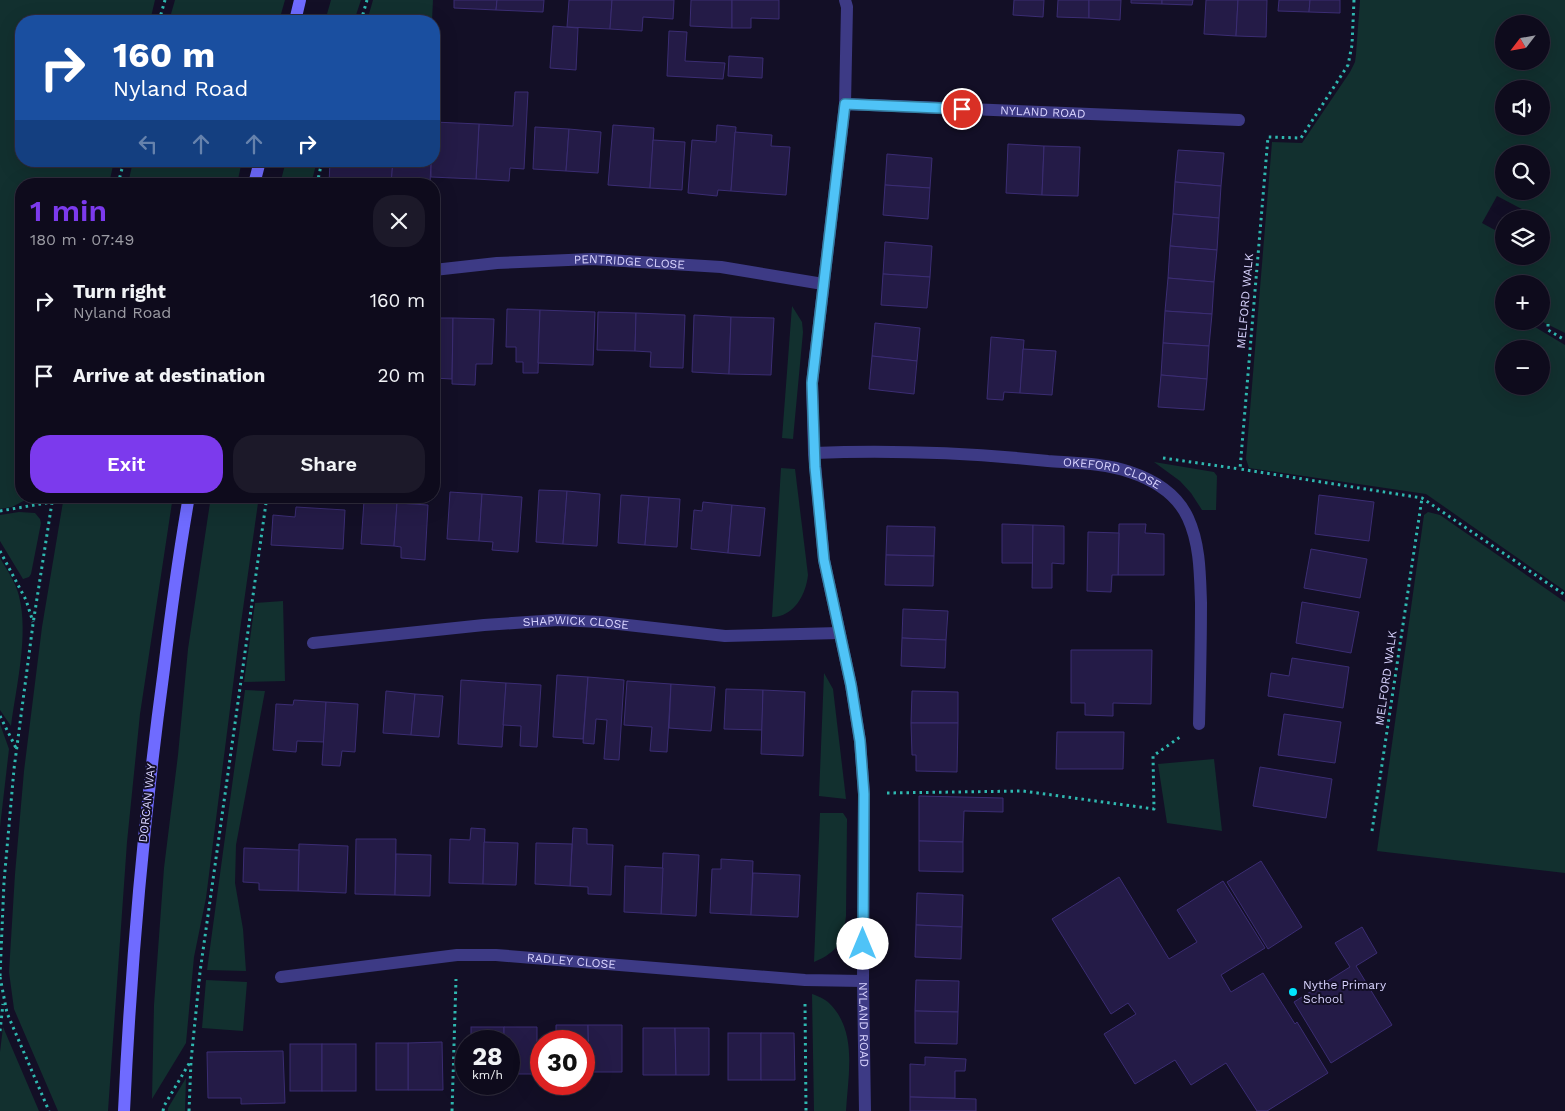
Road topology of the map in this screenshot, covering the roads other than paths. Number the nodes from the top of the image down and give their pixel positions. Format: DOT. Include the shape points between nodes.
graph roads {
  1 [pos="300,0"];
  2 [pos="845,0"];
  3 [pos="296,15"];
  4 [pos="845,104"];
  5 [pos="1239,120"];
  6 [pos="440,269"];
  7 [pos="823,284"];
  8 [pos="814,453"];
  9 [pos="188,503"];
  10 [pos="839,633"];
  11 [pos="313,643"];
  12 [pos="1199,724"];
  13 [pos="281,977"];
  14 [pos="863,981"];
  15 [pos="124,1111"];
  16 [pos="865,1111"];
  1 -- 3 [label="main road"];
  2 -- 4 [label="street, NYLAND ROAD" via="848,7"];
  4 -- 5 [label="street, NYLAND ROAD"];
  4 -- 7 [label="street, NYLAND ROAD"];
  6 -- 7 [label="street, PENTRIDGE CLOSE" via="592,259 721,267"];
  7 -- 8 [label="street, NYLAND ROAD" via="812,383"];
  8 -- 10 [label="street, NYLAND ROAD" via="824,560"];
  8 -- 12 [label="street, OKEFORD CLOSE" via="994,455 1111,467 1144,477 1173,496 1194,532 1200,565"];
  9 -- 15 [label="main road, DORCAN WAY" via="137,899"];
  10 -- 11 [label="street, SHAPWICK CLOSE" via="725,636 558,620"];
  10 -- 14 [label="street, NYLAND ROAD" via="860,741 864,794"];
  13 -- 14 [label="street, RADLEY CLOSE" via="457,955 496,955 805,980"];
  14 -- 16 [label="street, NYLAND ROAD"];
}
